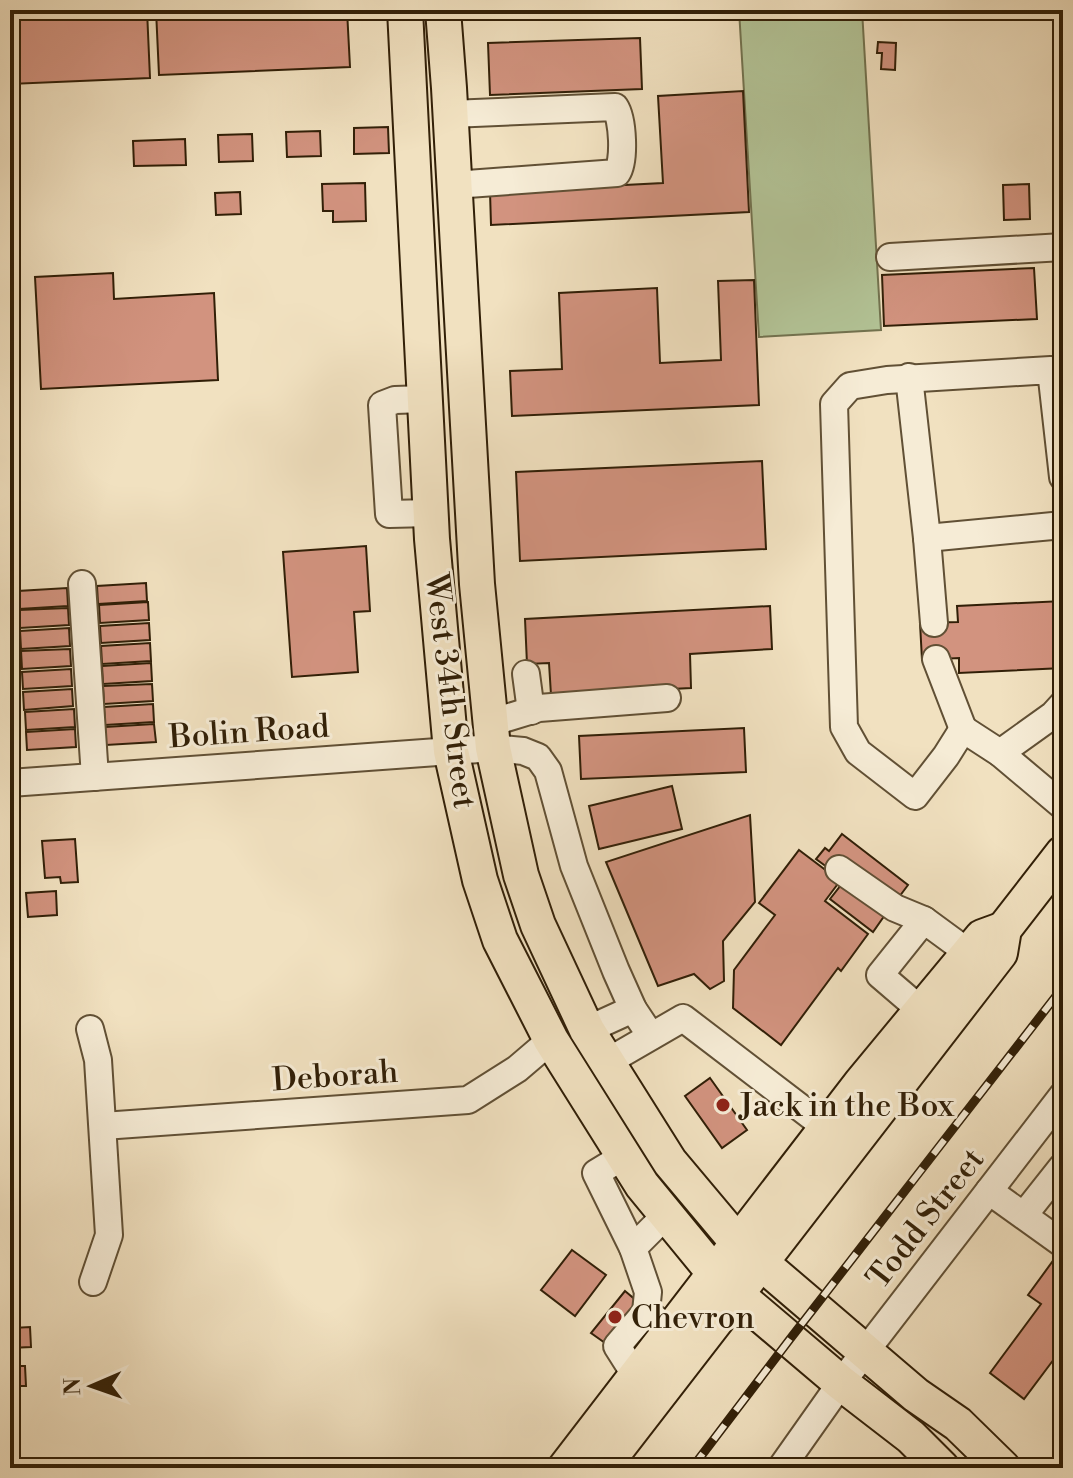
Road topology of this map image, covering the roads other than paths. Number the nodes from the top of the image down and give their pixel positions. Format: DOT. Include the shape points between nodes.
graph roads {
  1 [pos="405,10"];
  2 [pos="443,10"];
  3 [pos="451,114"];
  4 [pos="454,185"];
  5 [pos="1063,247"];
  6 [pos="890,257"];
  7 [pos="909,377"];
  8 [pos="426,409"];
  9 [pos="466,419"];
  10 [pos="1063,477"];
  11 [pos="431,513"];
  12 [pos="1063,525"];
  13 [pos="927,538"];
  14 [pos="82,584"];
  15 [pos="934,623"];
  16 [pos="936,659"];
  17 [pos="526,674"];
  18 [pos="667,698"];
  19 [pos="1063,704"];
  20 [pos="531,711"];
  21 [pos="963,729"];
  22 [pos="491,735"];
  23 [pos="451,751"];
  24 [pos="1000,753"];
  25 [pos="95,777"];
  26 [pos="10,783"];
  27 [pos="1063,806"];
  28 [pos="1063,853"];
  29 [pos="839,869"];
  30 [pos="924,920"];
  31 [pos="1004,929"];
  32 [pos="969,953"];
  33 [pos="633,1009"];
  34 [pos="922,1011"];
  35 [pos="90,1029"];
  36 [pos="587,1030"];
  37 [pos="651,1036"];
  38 [pos="551,1040"];
  39 [pos="607,1062"];
  40 [pos="1063,1095"];
  41 [pos="103,1126"];
  42 [pos="827,1128"];
  43 [pos="624,1156"];
  44 [pos="1062,1167"];
  45 [pos="989,1191"];
  46 [pos="666,1215"];
  47 [pos="1024,1215"];
  48 [pos="1063,1244"];
  49 [pos="633,1248"];
  50 [pos="750,1252"];
  51 [pos="93,1282"];
  52 [pos="725,1284"];
  53 [pos="670,1330"];
  54 [pos="866,1351"];
  55 [pos="841,1383"];
  56 [pos="648,1385"];
  57 [pos="939,1467"];
  58 [pos="565,1468"];
  59 [pos="602,1468"];
  60 [pos="781,1468"];
  61 [pos="1003,1468"];
  1 -- 8 [label="main road, West 34th Street"];
  2 -- 3 [label="main road, West 34th Street"];
  3 -- 4 [label="main road, West 34th Street"];
  3 -- 4 [label="street" via="615,107 620,114 622,165 617,173"];
  4 -- 9 [label="main road, West 34th Street"];
  5 -- 6 [label="street"];
  7 -- 10 [label="street" via="1051,370"];
  7 -- 13 [label="street"];
  7 -- 21 [label="street" via="850,386 834,404 844,727 858,752 915,796"];
  8 -- 9 [label="main road"];
  8 -- 11 [label="main road, West 34th Street"];
  8 -- 11 [label="street" via="395,400 382,405 389,514"];
  9 -- 22 [label="main road, West 34th Street"];
  11 -- 23 [label="main road, West 34th Street"];
  12 -- 13 [label="street"];
  13 -- 15 [label="street"];
  14 -- 25 [label="street"];
  16 -- 21 [label="street"];
  17 -- 20 [label="street"];
  18 -- 20 [label="street"];
  19 -- 24 [label="street"];
  20 -- 22 [label="street"];
  21 -- 24 [label="street"];
  22 -- 23 [label="street, Bolin Road"];
  22 -- 33 [label="street" via="538,757 548,771 574,866"];
  22 -- 36 [label="main road, West 34th Street" via="521,875"];
  23 -- 25 [label="street, Bolin Road"];
  23 -- 38 [label="main road, West 34th Street" via="480,880 500,940"];
  24 -- 27 [label="street"];
  25 -- 26 [label="street, Bolin Road"];
  28 -- 31 [label="main road"];
  29 -- 30 [label="street" via="895,908"];
  30 -- 32 [label="street"];
  30 -- 34 [label="street" via="880,975"];
  31 -- 32 [label="main road" via="982,937"];
  31 -- 50 [label="main road" via="1000,953"];
  32 -- 34 [label="main road"];
  33 -- 36 [label="street"];
  33 -- 37 [label="street"];
  34 -- 42 [label="main road"];
  35 -- 41 [label="street"];
  36 -- 39 [label="main road, West 34th Street"];
  37 -- 39 [label="street"];
  37 -- 42 [label="street" via="683,1018"];
  38 -- 41 [label="street, Deborah" via="468,1100"];
  38 -- 43 [label="main road, West 34th Street"];
  39 -- 50 [label="main road, West 34th Street" via="670,1162"];
  40 -- 45 [label="street, Todd Street"];
  41 -- 51 [label="street" via="109,1235"];
  42 -- 50 [label="main road"];
  43 -- 46 [label="main road, West 34th Street"];
  43 -- 49 [label="street" via="596,1173"];
  44 -- 47 [label="street"];
  45 -- 47 [label="street"];
  45 -- 54 [label="street, Todd Street"];
  46 -- 49 [label="street"];
  46 -- 52 [label="main road, West 34th Street"];
  47 -- 48 [label="street"];
  49 -- 53 [label="street" via="648,1292"];
  50 -- 52 [label="main road"];
  50 -- 54 [label="main road, West 34th Street"];
  52 -- 53 [label="main road"];
  52 -- 55 [label="main road, West 34th Street"];
  53 -- 56 [label="main road"];
  54 -- 55 [label="street, Todd Street"];
  54 -- 61 [label="main road, West 34th Street" via="958,1424"];
  55 -- 57 [label="main road, West 34th Street" via="911,1437"];
  55 -- 60 [label="street, Todd Street"];
  56 -- 58 [label="main road"];
  56 -- 59 [label="main road"];
}
